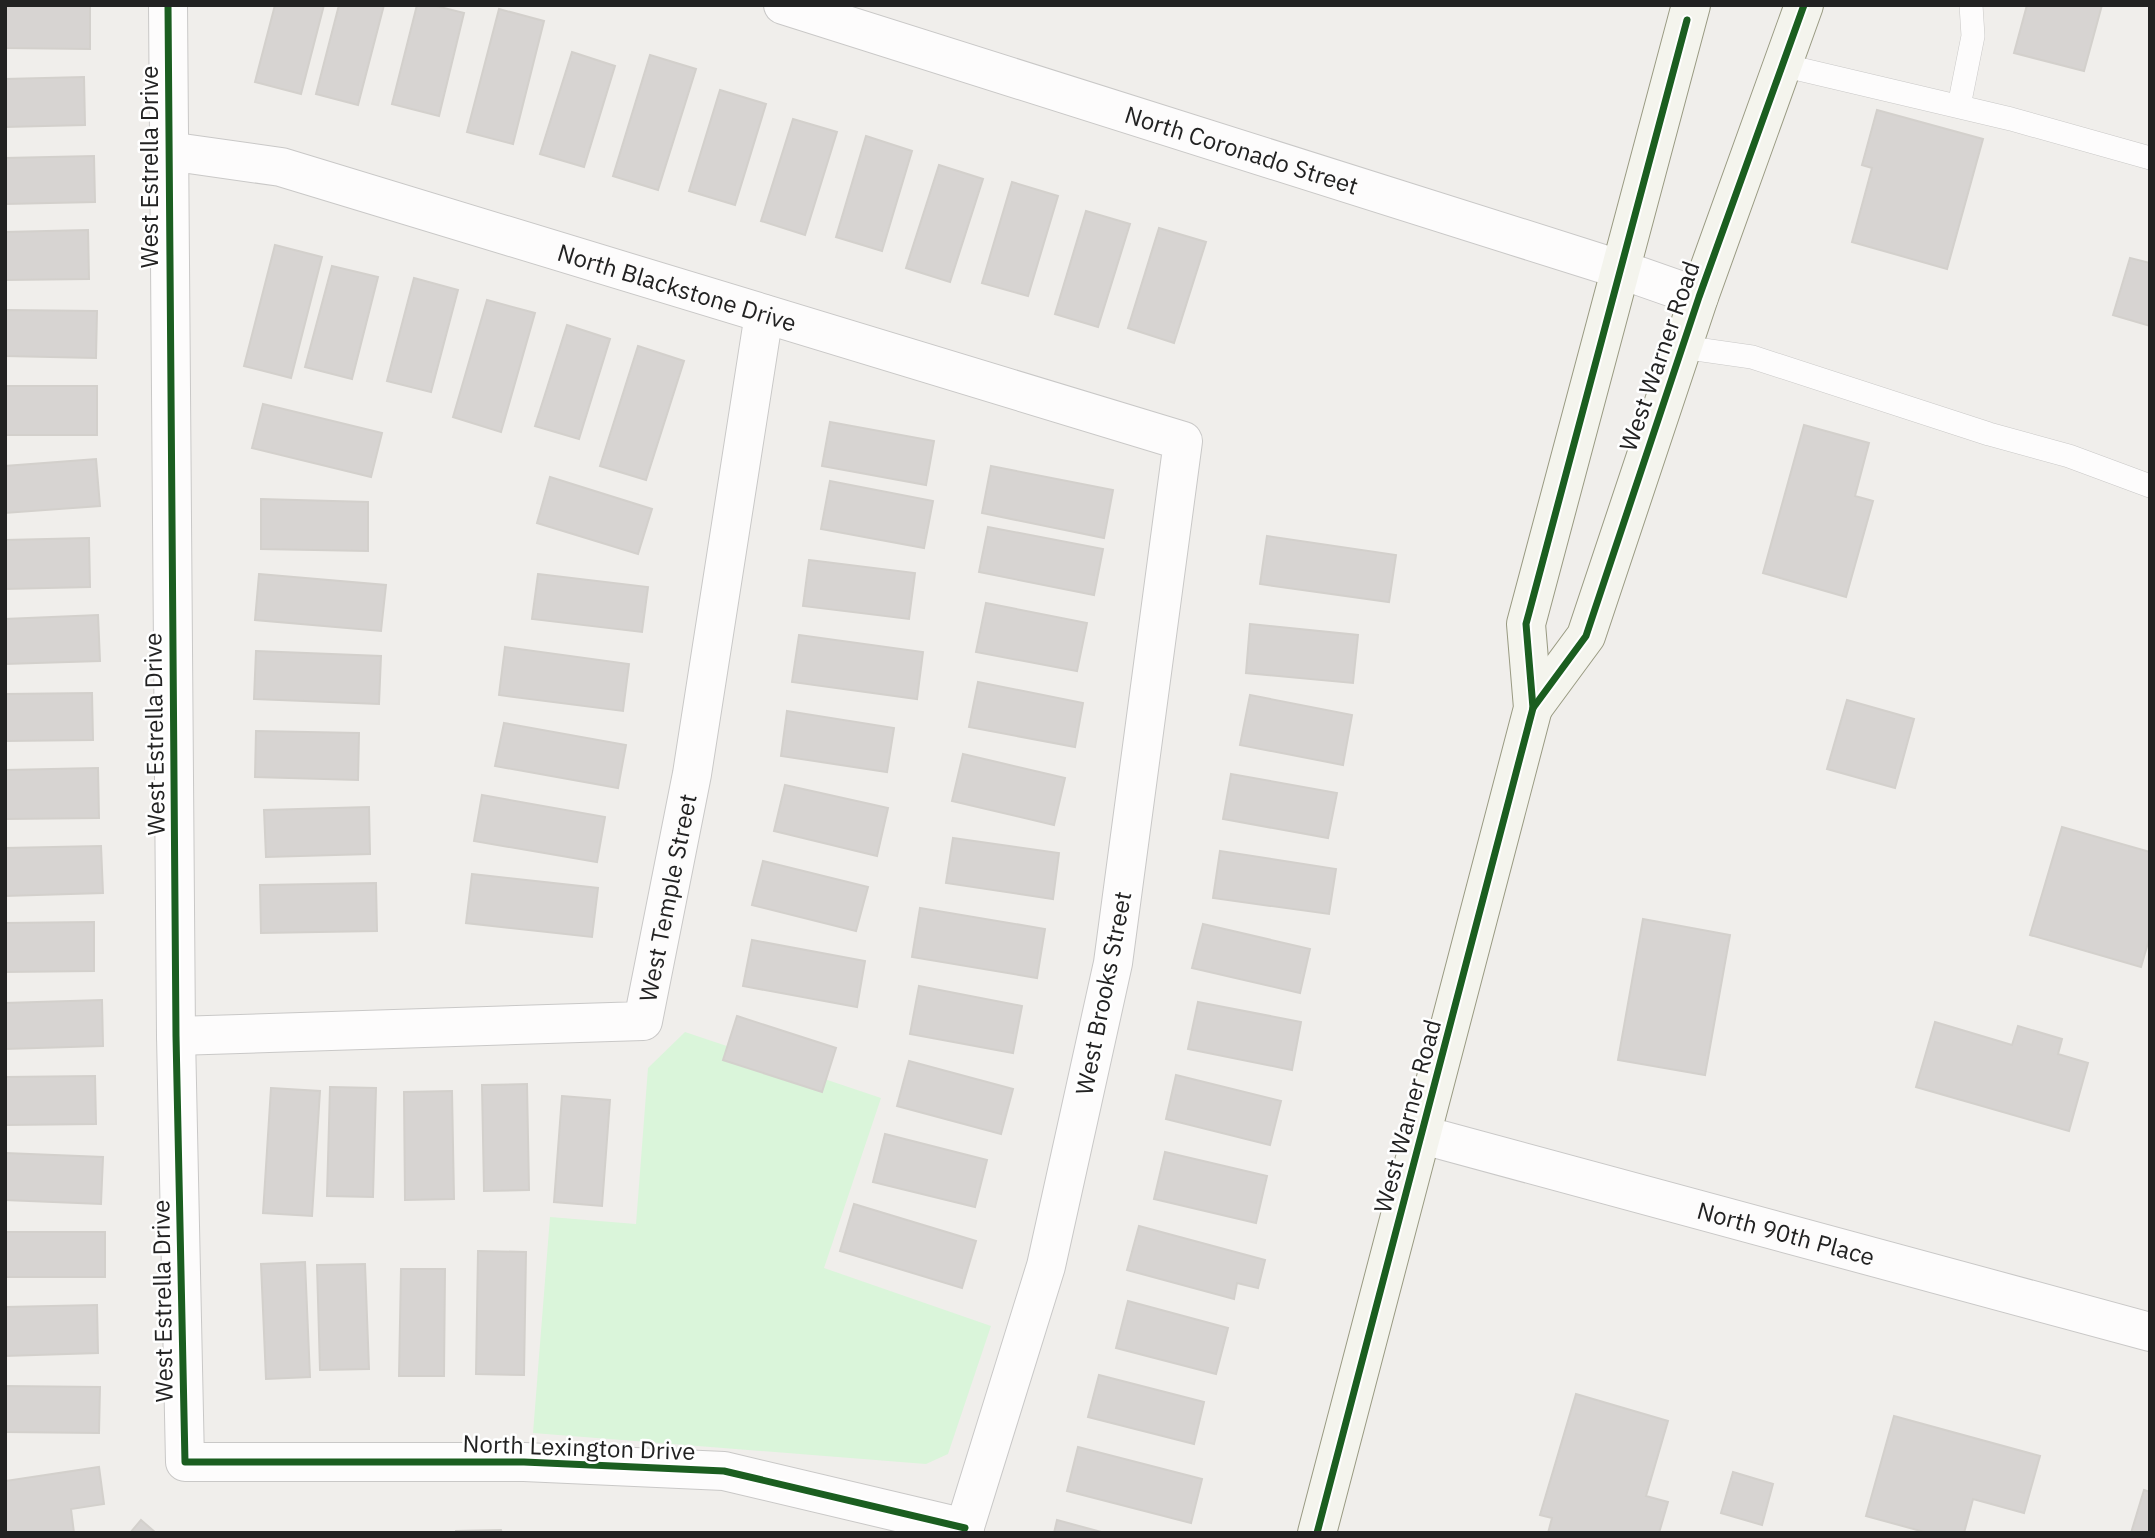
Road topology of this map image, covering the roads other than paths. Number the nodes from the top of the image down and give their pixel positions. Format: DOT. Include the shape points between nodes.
graph roads {
  1 [pos="168,5"];
  2 [pos="783,5"];
  3 [pos="1691,5"];
  4 [pos="1785,5"];
  5 [pos="1804,5"];
  6 [pos="1970,5"];
  7 [pos="1782,65"];
  8 [pos="1959,106"];
  9 [pos="168,151"];
  10 [pos="2150,158"];
  11 [pos="1622,270"];
  12 [pos="1699,297"];
  13 [pos="764,314"];
  14 [pos="1682,347"];
  15 [pos="1183,441"];
  16 [pos="2150,486"];
  17 [pos="1533,708"];
  18 [pos="176,1035"];
  19 [pos="1423,1135"];
  20 [pos="2150,1332"];
  21 [pos="185,1461"];
  22 [pos="964,1530"];
  23 [pos="1317,1533"];
  1 -- 9 [label="street, West Estrella Drive"];
  2 -- 11 [label="street, North Coronado Street"];
  3 -- 11 [label="main road, West Warner Road"];
  4 -- 7 [label="main road"];
  5 -- 7 [label="main road, West Warner Road"];
  6 -- 8 [label="lane" via="1973,36"];
  7 -- 8 [label="lane"];
  7 -- 12 [label="main road, West Warner Road"];
  8 -- 10 [label="lane"];
  9 -- 13 [label="street, North Blackstone Drive" via="281,167"];
  9 -- 18 [label="street, West Estrella Drive"];
  11 -- 12 [label="street, North Coronado Street"];
  11 -- 17 [label="main road, West Warner Road" via="1526,624"];
  12 -- 14 [label="main road, West Warner Road"];
  13 -- 15 [label="street, North Blackstone Drive"];
  13 -- 18 [label="street, West Temple Street" via="692,774 643,1021"];
  14 -- 16 [label="lane" via="1752,357 2069,456"];
  14 -- 17 [label="main road, West Warner Road" via="1586,636"];
  15 -- 22 [label="street, West Brooks Street" via="1114,963 1046,1266"];
  17 -- 19 [label="main road, West Warner Road"];
  18 -- 21 [label="street, West Estrella Drive"];
  19 -- 20 [label="street, North 90th Place"];
  19 -- 23 [label="main road, West Warner Road"];
  21 -- 22 [label="street, North Lexington Drive" via="524,1462 724,1471"];
}
